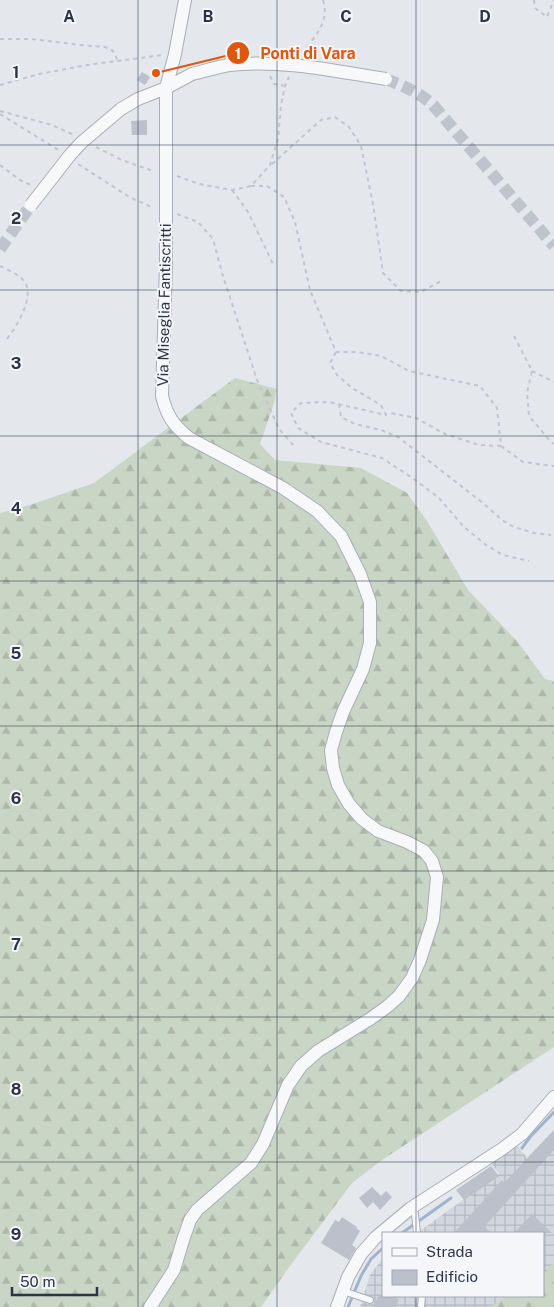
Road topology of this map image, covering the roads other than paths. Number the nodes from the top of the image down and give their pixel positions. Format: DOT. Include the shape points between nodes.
graph roads {
  1 [pos="185,0"];
  2 [pos="386,79"];
  3 [pos="166,88"];
  4 [pos="31,205"];
  5 [pos="554,1098"];
  6 [pos="413,1211"];
  7 [pos="383,1232"];
  8 [pos="417,1232"];
  9 [pos="382,1233"];
  10 [pos="345,1292"];
  11 [pos="370,1300"];
  12 [pos="150,1307"];
  13 [pos="337,1307"];
  1 -- 3 [label="street, Via Miseglia Fantiscritti"];
  2 -- 3 [label="street, bridge" via="292,64 266,64 228,66 192,74"];
  3 -- 4 [label="street, bridge" via="138,99 82,142"];
  3 -- 12 [label="street, Via Miseglia Fantiscritti, bridge" via="162,396 166,409 170,419 189,438 283,488 317,512 341,536 370,602 370,643 363,669 336,732 332,768 349,804 362,819 378,830 424,850 437,877 433,920 412,978 388,1006 318,1051 301,1066 288,1085 263,1144 251,1163 197,1210 190,1220 174,1270"];
  5 -- 6 [label="street" via="522,1134"];
  6 -- 7 [label="street"];
  6 -- 8 [label="lane"];
  9 -- 10 [label="street" via="361,1254 348,1277"];
  10 -- 11 [label="lane"];
  10 -- 13 [label="street"];
}
